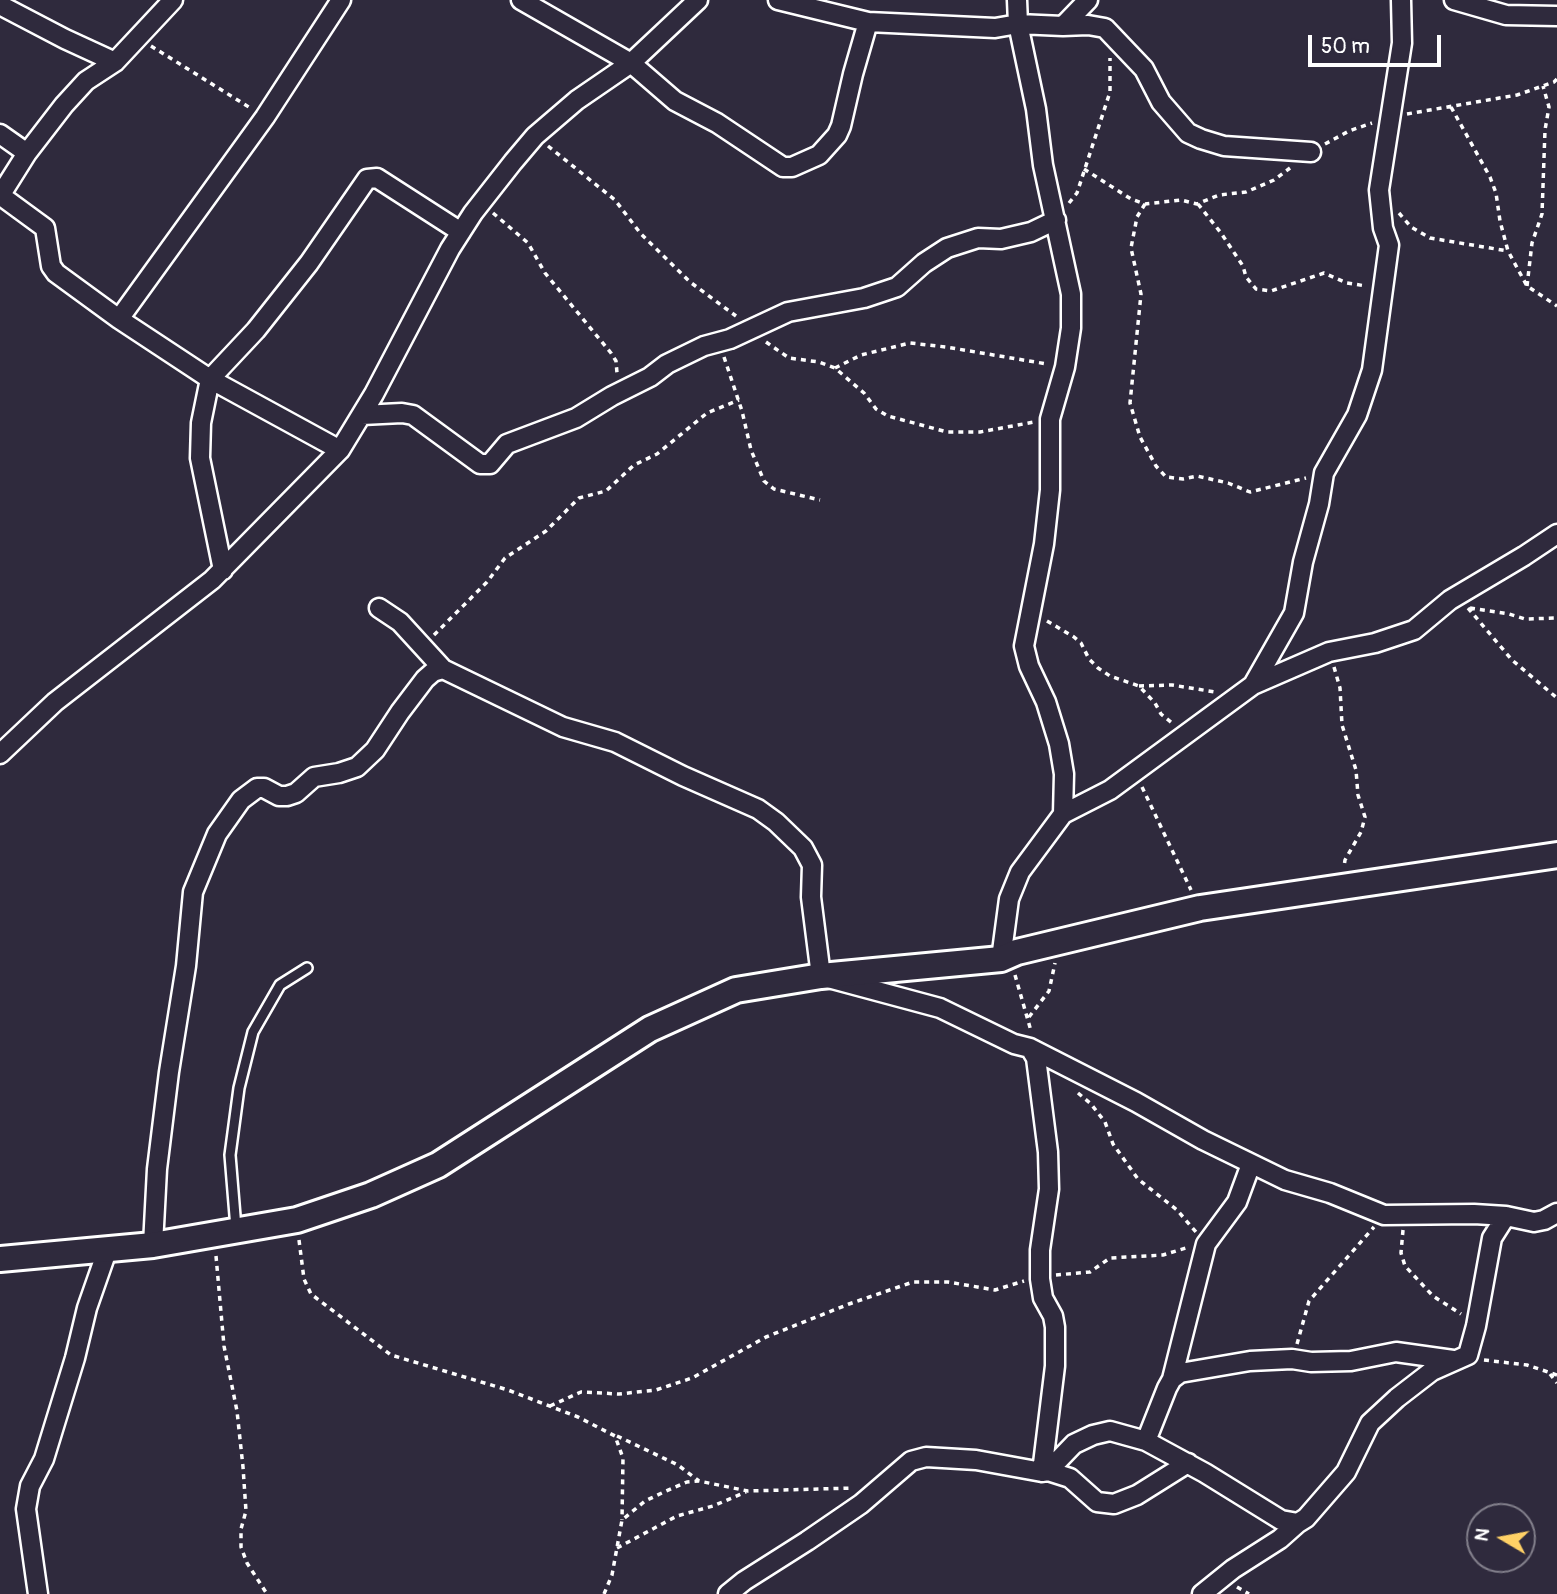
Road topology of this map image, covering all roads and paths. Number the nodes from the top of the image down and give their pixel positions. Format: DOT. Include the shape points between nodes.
graph roads {
  1 [pos="173,0"];
  2 [pos="341,0"];
  3 [pos="521,0"];
  4 [pos="698,0"];
  5 [pos="778,0"];
  6 [pos="1017,0"];
  7 [pos="1088,0"];
  8 [pos="1401,0"];
  9 [pos="1454,0"];
  10 [pos="0,5"];
  11 [pos="553,8"];
  12 [pos="1557,16"];
  13 [pos="868,22"];
  14 [pos="1018,24"];
  15 [pos="1063,26"];
  16 [pos="1105,28"];
  17 [pos="138,37"];
  18 [pos="115,62"];
  19 [pos="631,63"];
  20 [pos="1543,86"];
  21 [pos="1451,107"];
  22 [pos="265,117"];
  23 [pos="0,134"];
  24 [pos="535,136"];
  25 [pos="1311,152"];
  26 [pos="27,153"];
  27 [pos="1379,191"];
  28 [pos="0,195"];
  29 [pos="481,202"];
  30 [pos="1145,204"];
  31 [pos="1197,204"];
  32 [pos="1056,219"];
  33 [pos="461,232"];
  34 [pos="1508,251"];
  35 [pos="1527,286"];
  36 [pos="1382,288"];
  37 [pos="1557,306"];
  38 [pos="119,319"];
  39 [pos="751,329"];
  40 [pos="716,343"];
  41 [pos="835,368"];
  42 [pos="1065,368"];
  43 [pos="210,379"];
  44 [pos="612,396"];
  45 [pos="739,400"];
  46 [pos="362,415"];
  47 [pos="1050,419"];
  48 [pos="340,450"];
  49 [pos="1324,474"];
  50 [pos="820,500"];
  51 [pos="1557,534"];
  52 [pos="223,570"];
  53 [pos="1033,599"];
  54 [pos="1450,600"];
  55 [pos="1468,607"];
  56 [pos="379,608"];
  57 [pos="1557,618"];
  58 [pos="424,648"];
  59 [pos="1329,652"];
  60 [pos="443,669"];
  61 [pos="1253,685"];
  62 [pos="1139,686"];
  63 [pos="1238,696"];
  64 [pos="1557,698"];
  65 [pos="1186,734"];
  66 [pos="0,754"];
  67 [pos="1135,772"];
  68 [pos="1063,814"];
  69 [pos="1557,855"];
  70 [pos="1345,886"];
  71 [pos="1200,908"];
  72 [pos="1058,942"];
  73 [pos="1009,955"];
  74 [pos="307,968"];
  75 [pos="821,976"];
  76 [pos="1028,1017"];
  77 [pos="1030,1048"];
  78 [pos="1073,1089"];
  79 [pos="1251,1164"];
  80 [pos="1557,1213"];
  81 [pos="1404,1214"];
  82 [pos="1384,1215"];
  83 [pos="1506,1216"];
  84 [pos="297,1220"];
  85 [pos="225,1231"];
  86 [pos="1205,1243"];
  87 [pos="153,1245"];
  88 [pos="108,1248"];
  89 [pos="0,1259"];
  90 [pos="1040,1279"];
  91 [pos="1476,1326"];
  92 [pos="1292,1359"];
  93 [pos="1459,1359"];
  94 [pos="1549,1372"];
  95 [pos="1557,1376"];
  96 [pos="1172,1379"];
  97 [pos="1557,1382"];
  98 [pos="550,1406"];
  99 [pos="615,1436"];
  100 [pos="1146,1441"];
  101 [pos="1188,1463"];
  102 [pos="1045,1472"];
  103 [pos="699,1481"];
  104 [pos="864,1484"];
  105 [pos="748,1491"];
  106 [pos="622,1520"];
  107 [pos="1298,1523"];
  108 [pos="617,1548"];
  109 [pos="37,1594"];
  110 [pos="267,1594"];
  111 [pos="604,1594"];
  112 [pos="728,1594"];
  113 [pos="1202,1594"];
  1 -- 17 [label="street"];
  2 -- 22 [label="street"];
  3 -- 11 [label="street"];
  4 -- 19 [label="street"];
  5 -- 13 [label="street"];
  6 -- 14 [label="street"];
  7 -- 15 [label="street"];
  8 -- 27 [label="street" via="1402,43"];
  9 -- 12 [label="street" via="1506,15"];
  10 -- 18 [label="street"];
  11 -- 19 [label="street"];
  13 -- 14 [label="street" via="995,28"];
  13 -- 19 [label="street" via="837,135 819,155 792,167 777,164 718,123 675,101"];
  14 -- 15 [label="street"];
  14 -- 32 [label="street"];
  15 -- 16 [label="street"];
  16 -- 25 [label="street" via="1144,69 1161,102 1188,133 1224,146"];
  16 -- 32 [label="path" via="1110,92 1077,193"];
  17 -- 18 [label="street"];
  17 -- 22 [label="path"];
  18 -- 26 [label="street" via="86,81"];
  19 -- 24 [label="street"];
  20 -- 35 [label="path" via="1549,107 1542,214 1532,243"];
  21 -- 34 [label="path" via="1490,177"];
  22 -- 38 [label="street"];
  23 -- 26 [label="street"];
  24 -- 29 [label="street"];
  24 -- 39 [label="path" via="615,200 641,234 690,282"];
  26 -- 28 [label="street"];
  27 -- 34 [label="path" via="1420,234"];
  27 -- 36 [label="street" via="1389,245"];
  28 -- 38 [label="street" via="45,228 51,266 57,273"];
  29 -- 33 [label="street"];
  29 -- 44 [label="path" via="528,243 545,273 611,353 617,373"];
  30 -- 49 [label="path" via="1137,217 1131,248 1141,294 1130,403 1140,437 1156,466 1166,477 1197,476 1250,492"];
  31 -- 36 [label="path" via="1256,289 1271,291 1324,273 1347,283"];
  32 -- 39 [label="street" via="1031,232 1001,239 978,238 947,248 897,287 788,312"];
  32 -- 42 [label="street" via="1071,294"];
  33 -- 43 [label="street" via="377,178 367,180 302,273"];
  33 -- 46 [label="street"];
  34 -- 35 [label="path"];
  35 -- 37 [label="path"];
  36 -- 49 [label="street" via="1365,395"];
  38 -- 43 [label="street"];
  39 -- 40 [label="street"];
  39 -- 41 [label="path" via="789,358"];
  40 -- 44 [label="street" via="667,364"];
  40 -- 45 [label="path"];
  41 -- 42 [label="path" via="861,355 910,343"];
  41 -- 47 [label="path" via="888,416 947,432 980,432"];
  42 -- 47 [label="street"];
  43 -- 48 [label="street"];
  43 -- 52 [label="street" via="200,458"];
  44 -- 46 [label="street" via="576,418 508,444 485,465 413,415"];
  45 -- 50 [label="path" via="764,481 774,489"];
  45 -- 58 [label="path" via="707,414 657,454 634,465 606,491 579,498 547,531 505,558"];
  46 -- 48 [label="street"];
  47 -- 53 [label="street" via="1050,490"];
  48 -- 52 [label="street"];
  49 -- 61 [label="street" via="1294,613"];
  51 -- 54 [label="street"];
  52 -- 66 [label="street" via="55,702"];
  53 -- 62 [label="path" via="1045,620 1081,643 1098,668"];
  53 -- 68 [label="street" via="1024,646 1059,744"];
  54 -- 55 [label="path"];
  54 -- 59 [label="street" via="1414,630"];
  55 -- 57 [label="path" via="1525,619"];
  55 -- 64 [label="path" via="1511,660"];
  56 -- 58 [label="street"];
  58 -- 60 [label="street"];
  59 -- 61 [label="street"];
  59 -- 70 [label="path" via="1365,817 1345,860"];
  60 -- 75 [label="street" via="563,727 615,742 758,809 776,822 803,848 812,865 810,897"];
  60 -- 87 [label="street" via="425,679 375,750 357,767 314,777 287,796 264,788 251,791 217,834 193,892 159,1155"];
  61 -- 63 [label="street"];
  62 -- 63 [label="path" via="1172,685"];
  62 -- 65 [label="path" via="1161,714"];
  63 -- 65 [label="street"];
  65 -- 67 [label="street"];
  67 -- 68 [label="street"];
  67 -- 71 [label="path"];
  68 -- 73 [label="street" via="1020,872 1009,899"];
  69 -- 70 [label="street"];
  70 -- 71 [label="street"];
  71 -- 72 [label="street"];
  72 -- 73 [label="street"];
  72 -- 76 [label="path" via="1049,991"];
  73 -- 75 [label="street"];
  73 -- 76 [label="path"];
  74 -- 85 [label="lane" via="280,985 253,1032 239,1088"];
  75 -- 77 [label="street" via="940,1008"];
  75 -- 84 [label="street" via="736,990 650,1029 438,1165 371,1195"];
  76 -- 77 [label="path"];
  77 -- 79 [label="street"];
  77 -- 90 [label="street" via="1036,1058 1048,1152"];
  78 -- 86 [label="path" via="1105,1122 1138,1179 1177,1210"];
  79 -- 82 [label="street"];
  79 -- 86 [label="street" via="1237,1202"];
  80 -- 83 [label="street" via="1534,1222"];
  81 -- 82 [label="street"];
  81 -- 83 [label="street"];
  81 -- 91 [label="path" via="1401,1253 1405,1266 1433,1296"];
  82 -- 92 [label="path" via="1309,1301"];
  83 -- 91 [label="street" via="1492,1238"];
  84 -- 85 [label="street"];
  84 -- 98 [label="path" via="304,1279 311,1294 391,1355"];
  85 -- 87 [label="street"];
  85 -- 110 [label="path" via="224,1346 237,1411 246,1511 240,1548"];
  86 -- 90 [label="path" via="1175,1254 1110,1258 1090,1272"];
  86 -- 96 [label="street"];
  87 -- 88 [label="street"];
  88 -- 89 [label="street"];
  88 -- 109 [label="street" via="48,1447 30,1486 26,1509"];
  90 -- 98 [label="path" via="995,1290 913,1282 766,1337 692,1378 656,1390 580,1392"];
  90 -- 102 [label="street" via="1053,1316 1056,1347"];
  91 -- 93 [label="street" via="1472,1346"];
  92 -- 93 [label="street" via="1351,1361 1396,1352"];
  92 -- 96 [label="street" via="1201,1368"];
  93 -- 94 [label="path" via="1527,1365"];
  93 -- 107 [label="street" via="1432,1371 1370,1423 1346,1472"];
  94 -- 95 [label="path"];
  94 -- 97 [label="path"];
  96 -- 100 [label="street"];
  98 -- 99 [label="path"];
  99 -- 103 [label="path" via="678,1465"];
  99 -- 106 [label="path" via="623,1458"];
  100 -- 101 [label="street"];
  100 -- 102 [label="street" via="1110,1431 1093,1436 1073,1444"];
  101 -- 102 [label="street" via="1114,1504 1097,1502 1070,1478"];
  101 -- 107 [label="street" via="1282,1520"];
  102 -- 112 [label="street" via="976,1460 926,1457 911,1461 861,1504"];
  103 -- 105 [label="path"];
  103 -- 106 [label="path" via="645,1501"];
  104 -- 105 [label="path"];
  105 -- 108 [label="path" via="677,1516"];
  106 -- 108 [label="path"];
  107 -- 113 [label="street"];
  108 -- 111 [label="path"];
}
